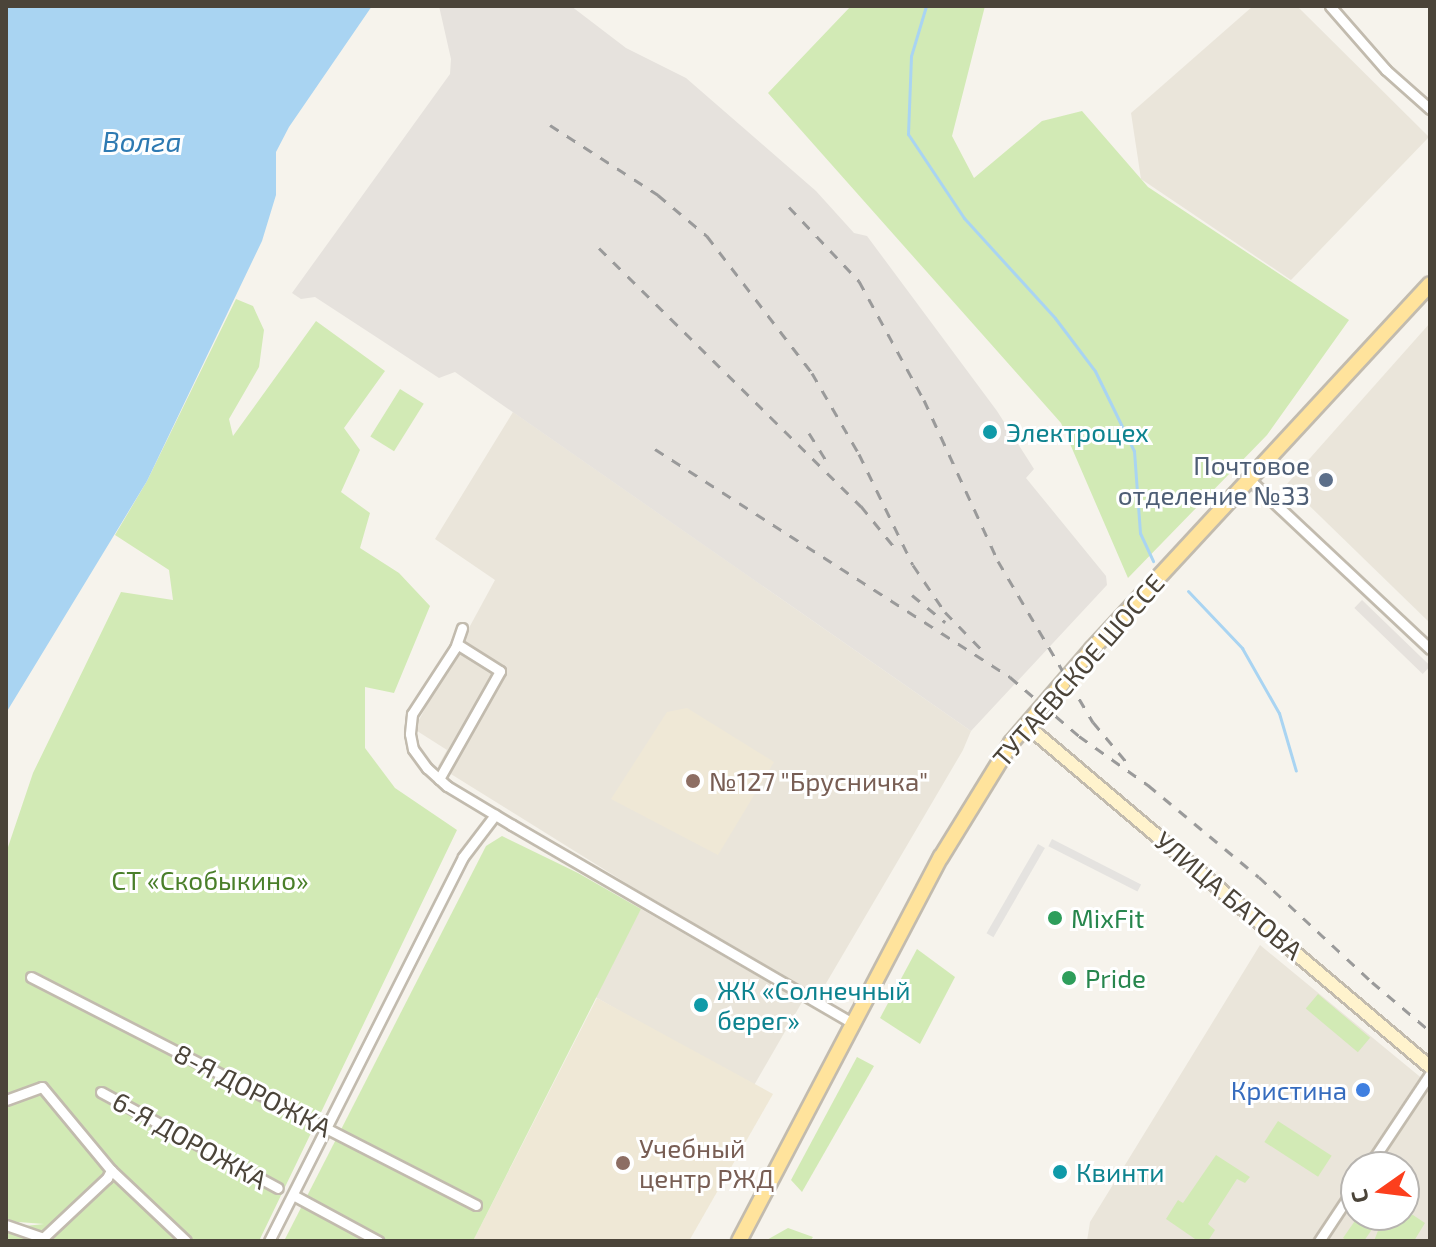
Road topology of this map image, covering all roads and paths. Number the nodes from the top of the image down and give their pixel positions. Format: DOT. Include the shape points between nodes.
graph roads {
  1 [pos="1330,6"];
  2 [pos="1430,109"];
  3 [pos="1430,284"];
  4 [pos="1249,479"];
  5 [pos="462,628"];
  6 [pos="457,644"];
  7 [pos="1430,649"];
  8 [pos="1026,725"];
  9 [pos="439,779"];
  10 [pos="495,815"];
  11 [pos="31,977"];
  12 [pos="854,1024"];
  13 [pos="1430,1067"];
  14 [pos="1430,1074"];
  15 [pos="101,1092"];
  16 [pos="6,1100"];
  17 [pos="327,1128"];
  18 [pos="1379,1151"];
  19 [pos="111,1170"];
  20 [pos="278,1188"];
  21 [pos="293,1195"];
  22 [pos="476,1205"];
  23 [pos="1340,1209"];
  24 [pos="6,1225"];
  25 [pos="186,1241"];
  26 [pos="269,1241"];
  27 [pos="378,1241"];
  28 [pos="739,1241"];
  29 [pos="1319,1241"];
  1 -- 2 [label="street" via="1386,70"];
  3 -- 4 [label="main road, ТУТАЕВСКОЕ ШОССЕ"];
  4 -- 7 [label="street"];
  4 -- 8 [label="main road, ТУТАЕВСКОЕ ШОССЕ"];
  5 -- 6 [label="street"];
  6 -- 9 [label="street" via="412,714 413,749"];
  6 -- 9 [label="street" via="500,671"];
  8 -- 12 [label="main road, ТУТАЕВСКОЕ ШОССЕ" via="965,814"];
  8 -- 13 [label="street, УЛИЦА БАТОВА"];
  9 -- 10 [label="street"];
  10 -- 12 [label="street"];
  10 -- 17 [label="street" via="463,857"];
  11 -- 17 [label="street, 8-Я ДОРОЖКА"];
  12 -- 28 [label="main road, ТУТАЕВСКОЕ ШОССЕ"];
  14 -- 18 [label="street"];
  15 -- 20 [label="street, 6-Я ДОРОЖКА"];
  16 -- 19 [label="street" via="42,1087"];
  17 -- 21 [label="street"];
  17 -- 22 [label="street, 8-Я ДОРОЖКА"];
  19 -- 24 [label="street" via="43,1238"];
  19 -- 25 [label="street"];
  21 -- 26 [label="street"];
  21 -- 27 [label="street"];
  23 -- 29 [label="street"];
}
